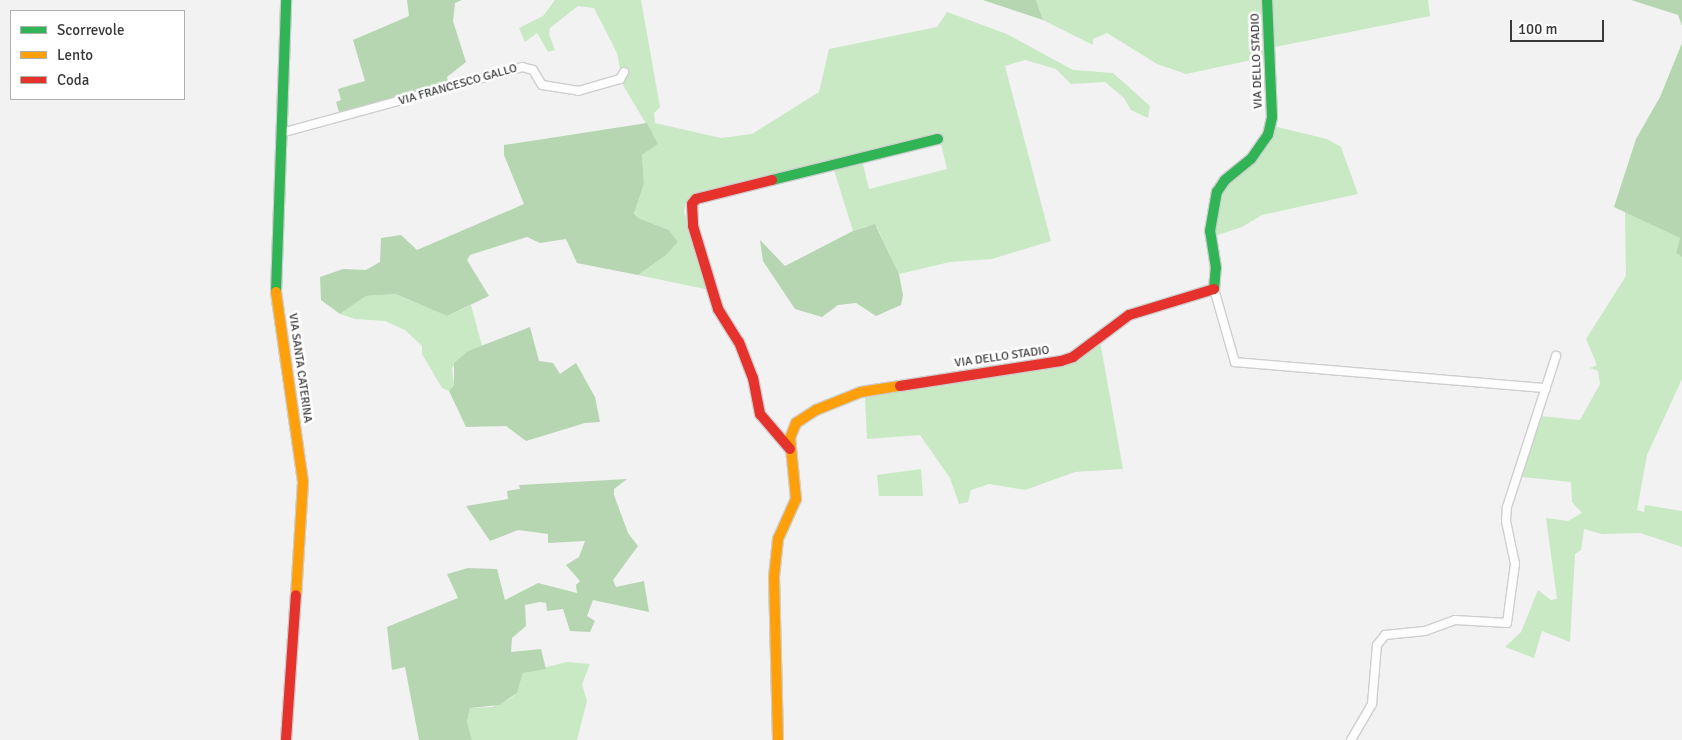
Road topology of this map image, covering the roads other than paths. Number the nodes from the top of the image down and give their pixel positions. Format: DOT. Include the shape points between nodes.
graph roads {
  1 [pos="286,0"];
  2 [pos="1267,0"];
  3 [pos="624,72"];
  4 [pos="281,133"];
  5 [pos="938,139"];
  6 [pos="1214,289"];
  7 [pos="1556,356"];
  8 [pos="1546,388"];
  9 [pos="790,449"];
  10 [pos="286,740"];
  11 [pos="778,740"];
  12 [pos="1351,740"];
  1 -- 4 [label="street, VIA SANTA CATERINA"];
  2 -- 6 [label="street, VIA DELLO STADIO" via="1272,117 1268,135 1251,159 1225,180 1217,192 1210,231 1216,268"];
  3 -- 4 [label="street, VIA FRANCESCO GALLO" via="620,80 578,91 542,85 533,70 522,67"];
  4 -- 10 [label="street, VIA SANTA CATERINA" via="274,278 303,482"];
  5 -- 9 [label="street" via="696,199 692,204 692,220 718,309 739,342 760,414"];
  6 -- 8 [label="street" via="1235,362"];
  6 -- 9 [label="street, VIA DELLO STADIO" via="1130,315 1073,357 1061,361 860,392 816,410 796,423"];
  7 -- 8 [label="street"];
  8 -- 12 [label="street" via="1507,507 1506,521 1515,564 1507,623 1455,620 1425,630 1384,635 1377,645 1372,704"];
  9 -- 11 [label="street, VIA DELLO STADIO" via="796,499 778,539 774,577"];
}
